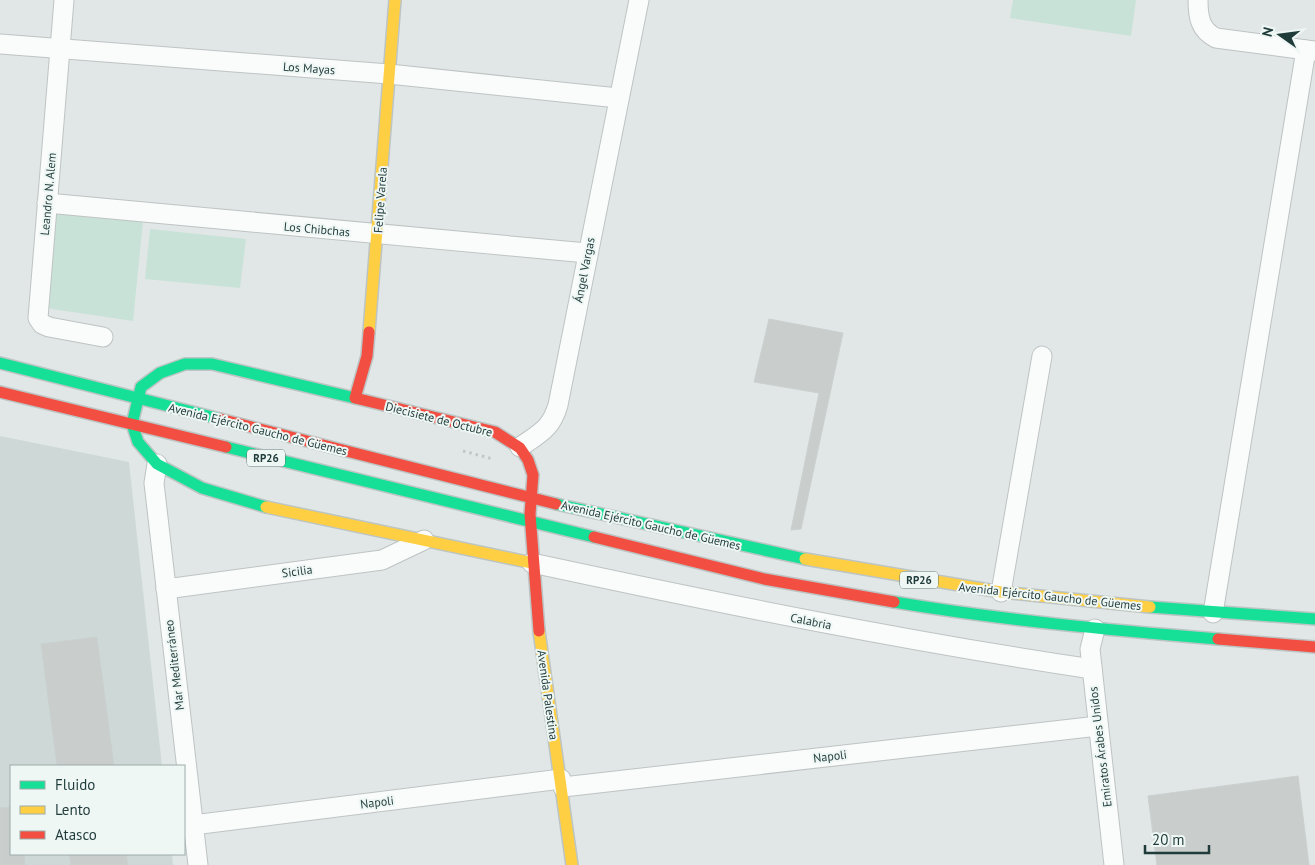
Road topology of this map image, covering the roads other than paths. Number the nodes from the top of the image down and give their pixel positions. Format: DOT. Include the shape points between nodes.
graph roads {
  1 [pos="64,0"];
  2 [pos="395,0"];
  3 [pos="639,0"];
  4 [pos="1198,0"];
  5 [pos="0,44"];
  6 [pos="60,48"];
  7 [pos="1310,50"];
  8 [pos="389,74"];
  9 [pos="618,98"];
  10 [pos="47,203"];
  11 [pos="377,234"];
  12 [pos="587,253"];
  13 [pos="103,336"];
  14 [pos="1042,356"];
  15 [pos="0,363"];
  16 [pos="0,392"];
  17 [pos="354,398"];
  18 [pos="137,399"];
  19 [pos="132,424"];
  20 [pos="520,448"];
  21 [pos="157,464"];
  22 [pos="530,498"];
  23 [pos="531,524"];
  24 [pos="424,540"];
  25 [pos="532,563"];
  26 [pos="166,589"];
  27 [pos="1001,592"];
  28 [pos="1213,613"];
  29 [pos="1315,619"];
  30 [pos="1094,629"];
  31 [pos="1315,646"];
  32 [pos="1092,669"];
  33 [pos="1098,726"];
  34 [pos="562,783"];
  35 [pos="193,825"];
  36 [pos="198,865"];
  37 [pos="572,865"];
  38 [pos="1114,865"];
  1 -- 6 [label="street, Leandro N. Alem"];
  2 -- 8 [label="main road, Felipe Varela"];
  3 -- 9 [label="street, Ángel Vargas"];
  4 -- 7 [label="street" via="1199,19 1206,32 1216,38"];
  5 -- 6 [label="street, Los Mayas"];
  6 -- 8 [label="street, Los Mayas"];
  6 -- 10 [label="street, Leandro N. Alem"];
  7 -- 28 [label="street"];
  8 -- 9 [label="street, Los Mayas"];
  8 -- 11 [label="main road, Felipe Varela"];
  9 -- 12 [label="street, Ángel Vargas"];
  10 -- 11 [label="street, Los Chibchas"];
  10 -- 13 [label="street, Leandro N. Alem" via="38,318 49,328"];
  11 -- 12 [label="street, Los Chibchas"];
  11 -- 17 [label="main road, Felipe Varela" via="366,356"];
  12 -- 20 [label="street, Ángel Vargas" via="553,420"];
  14 -- 27 [label="street"];
  15 -- 18 [label="main road, Avenida Ejército Gaucho de Güemes / RP26"];
  16 -- 19 [label="main road, Avenida Ejército Gaucho de Güemes / RP26"];
  17 -- 18 [label="main road, Diecisiete de Octubre" via="196,363 174,367 152,378 141,387"];
  17 -- 20 [label="main road, Diecisiete de Octubre" via="495,432 512,439"];
  18 -- 19 [label="main road"];
  18 -- 22 [label="main road, Avenida Ejército Gaucho de Güemes / RP26"];
  19 -- 21 [label="main road" via="138,442"];
  19 -- 23 [label="main road, Avenida Ejército Gaucho de Güemes / RP26"];
  20 -- 22 [label="main road" via="534,477"];
  21 -- 24 [label="main road" via="202,488 265,507"];
  21 -- 26 [label="street, Mar Mediterráneo" via="154,483"];
  22 -- 23 [label="main road"];
  22 -- 27 [label="main road, Avenida Ejército Gaucho de Güemes / RP26" via="829,564"];
  23 -- 25 [label="main road, Avenida Palestina"];
  23 -- 30 [label="main road, Avenida Ejército Gaucho de Güemes / RP26" via="764,579 954,612"];
  24 -- 25 [label="main road"];
  24 -- 26 [label="street, Sicilia" via="382,560"];
  25 -- 32 [label="street, Calabria" via="725,605 909,640"];
  25 -- 34 [label="main road, Avenida Palestina" via="538,626"];
  26 -- 35 [label="street, Mar Mediterráneo"];
  27 -- 28 [label="main road, Avenida Ejército Gaucho de Güemes / RP26"];
  28 -- 29 [label="main road, Avenida Ejército Gaucho de Güemes / RP26"];
  30 -- 31 [label="main road, Avenida Ejército Gaucho de Güemes / RP26"];
  30 -- 32 [label="street, Emiratos Árabes Unidos" via="1090,649"];
  32 -- 33 [label="street, Emiratos Árabes Unidos"];
  33 -- 34 [label="street, Napoli"];
  33 -- 38 [label="street, Emiratos Árabes Unidos"];
  34 -- 35 [label="street, Napoli"];
  34 -- 37 [label="main road, Avenida Palestina"];
  35 -- 36 [label="street, Mar Mediterráneo"];
}
